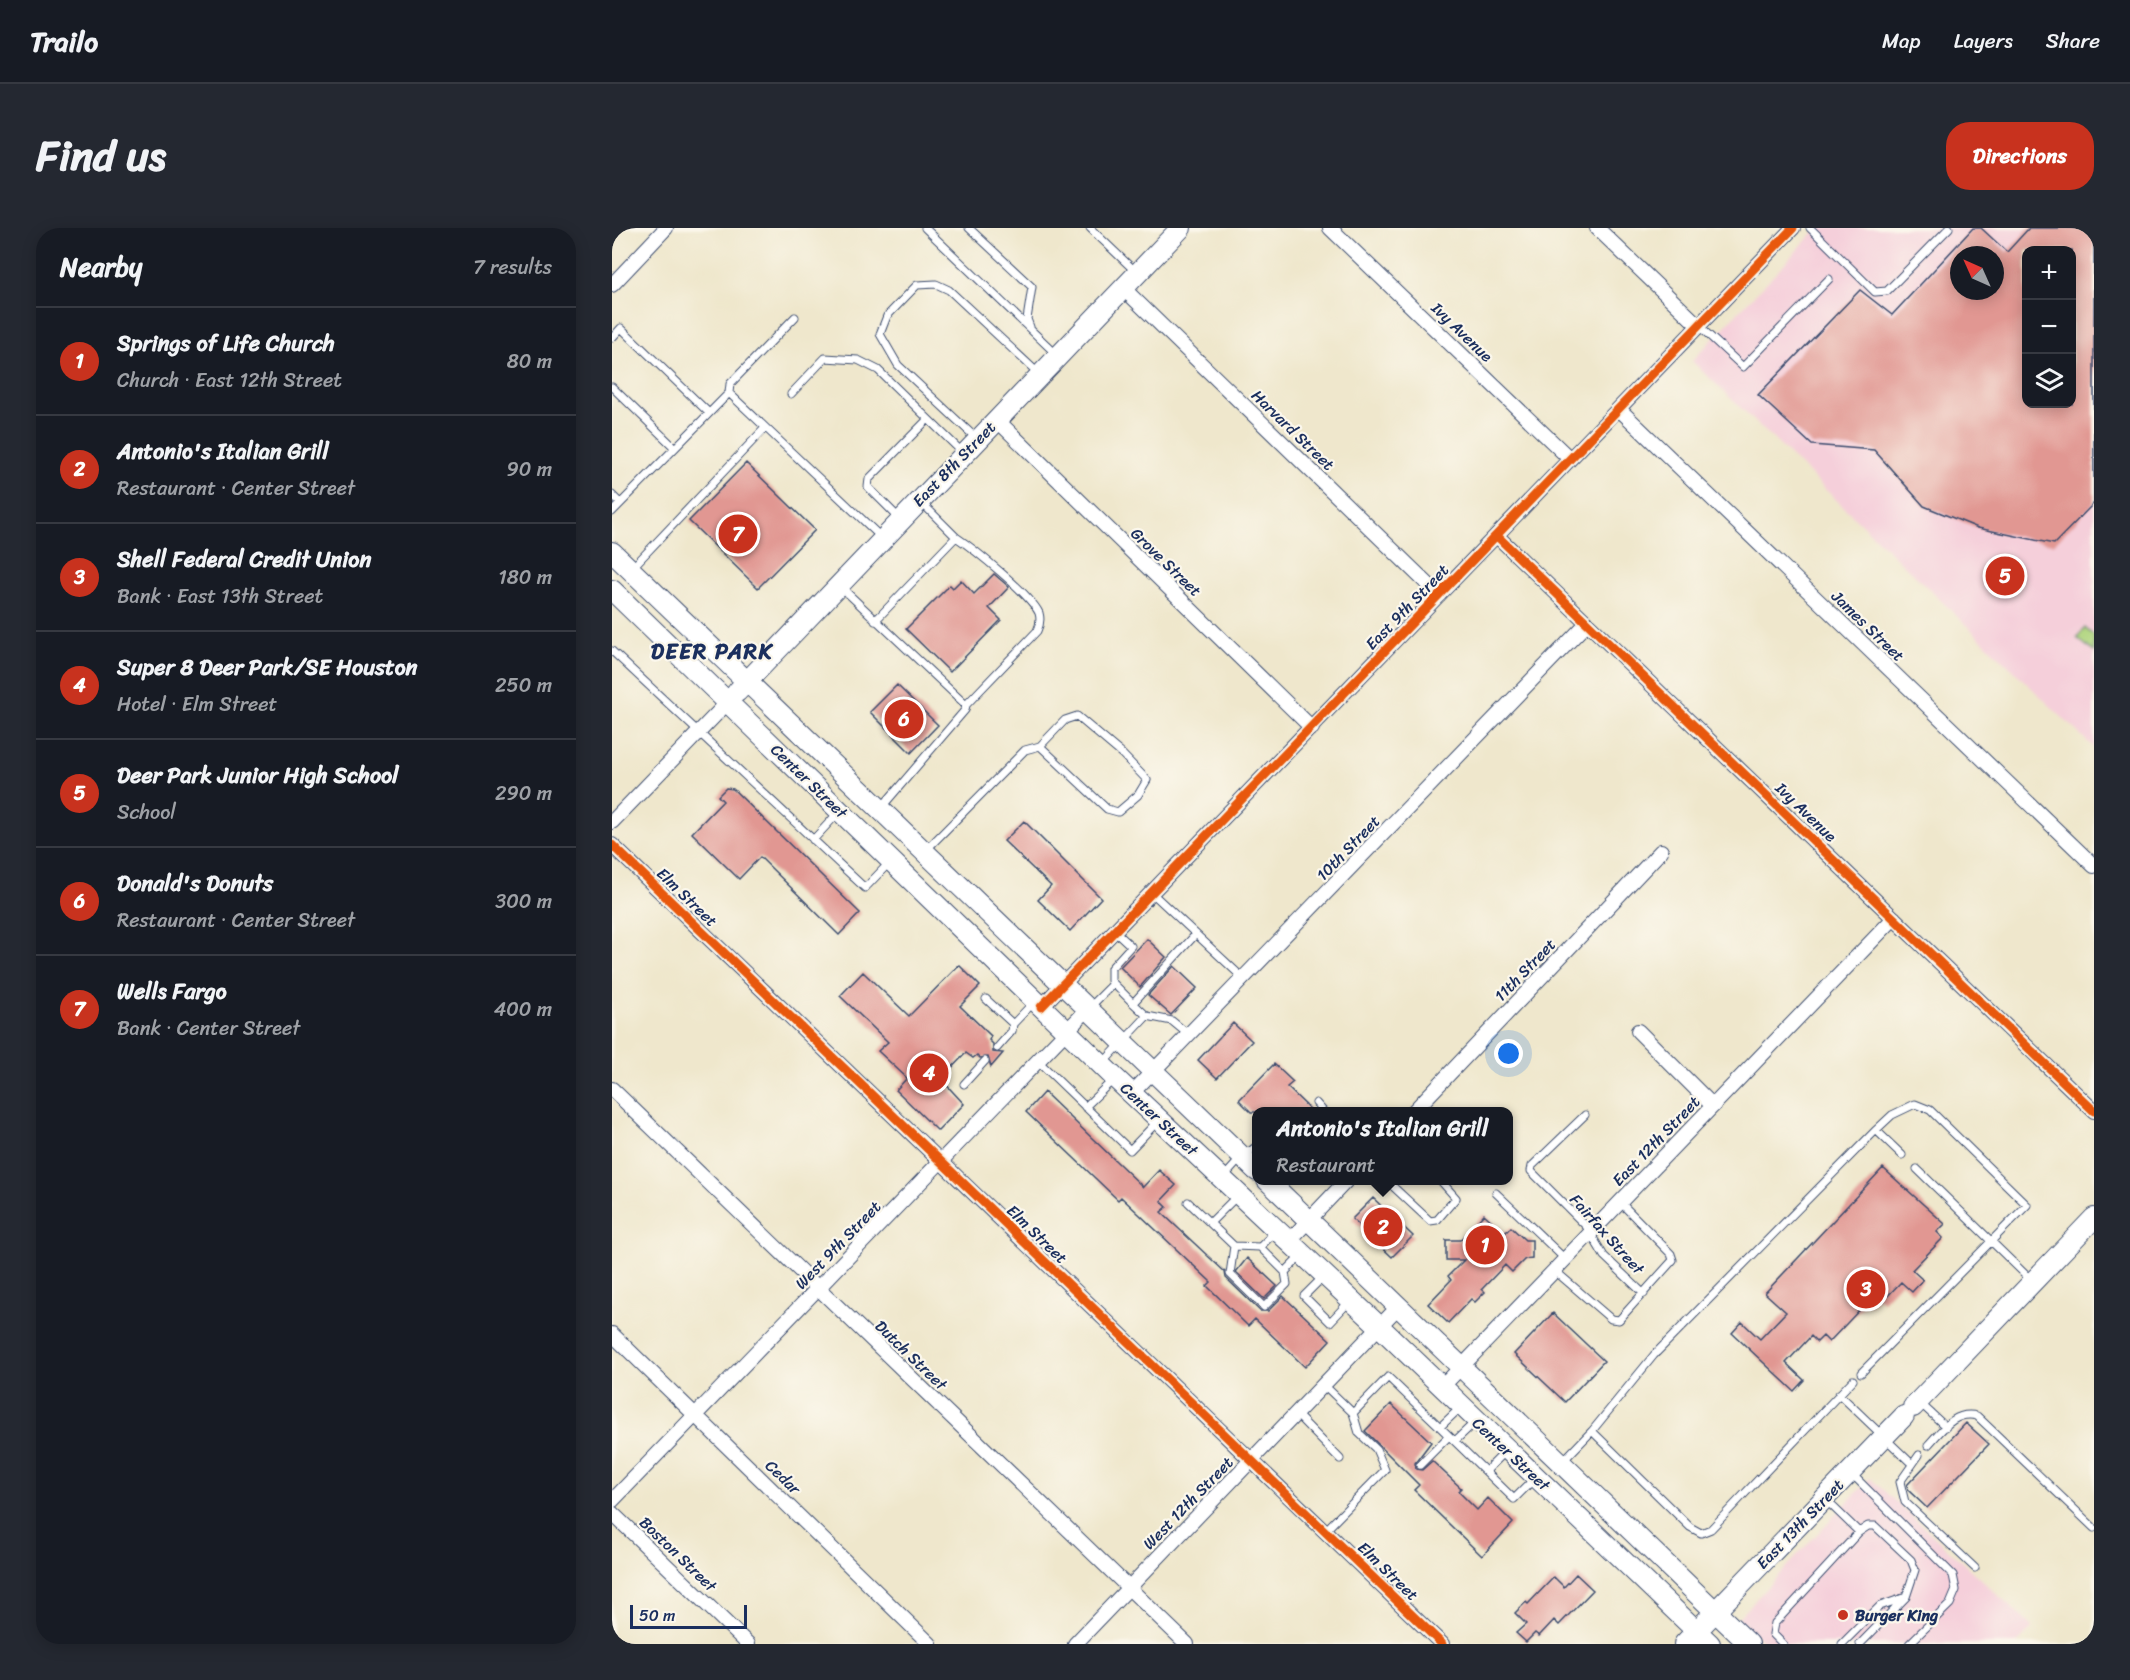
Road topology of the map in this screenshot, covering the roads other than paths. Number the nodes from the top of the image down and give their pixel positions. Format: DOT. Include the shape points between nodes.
graph roads {
  1 [pos="666,228"];
  2 [pos="925,228"];
  3 [pos="969,228"];
  4 [pos="1090,228"];
  5 [pos="1181,228"];
  6 [pos="1330,228"];
  7 [pos="1597,228"];
  8 [pos="1793,228"];
  9 [pos="1810,228"];
  10 [pos="1948,228"];
  11 [pos="1138,273"];
  12 [pos="1828,279"];
  13 [pos="612,285"];
  14 [pos="1123,288"];
  15 [pos="795,317"];
  16 [pos="1699,326"];
  17 [pos="1031,330"];
  18 [pos="612,338"];
  19 [pos="1058,356"];
  20 [pos="1040,375"];
  21 [pos="612,387"];
  22 [pos="729,393"];
  23 [pos="791,394"];
  24 [pos="1619,409"];
  25 [pos="710,413"];
  26 [pos="928,419"];
  27 [pos="997,420"];
  28 [pos="765,428"];
  29 [pos="977,440"];
  30 [pos="675,448"];
  31 [pos="964,454"];
  32 [pos="1570,459"];
  33 [pos="612,495"];
  34 [pos="919,500"];
  35 [pos="620,503"];
  36 [pos="612,512"];
  37 [pos="900,520"];
  38 [pos="1497,536"];
  39 [pos="956,537"];
  40 [pos="883,539"];
  41 [pos="612,552"];
  42 [pos="630,570"];
  43 [pos="839,585"];
  44 [pos="612,590"];
  45 [pos="1439,595"];
  46 [pos="875,621"];
  47 [pos="1587,623"];
  48 [pos="612,651"];
  49 [pos="746,682"];
  50 [pos="728,702"];
  51 [pos="966,705"];
  52 [pos="1312,728"];
  53 [pos="697,734"];
  54 [pos="1040,746"];
  55 [pos="880,810"];
  56 [pos="840,811"];
  57 [pos="612,822"];
  58 [pos="813,840"];
  59 [pos="612,845"];
  60 [pos="1661,851"];
  61 [pos="924,852"];
  62 [pos="891,861"];
  63 [pos="2094,866"];
  64 [pos="1152,893"];
  65 [pos="1894,918"];
  66 [pos="1115,931"];
  67 [pos="1196,934"];
  68 [pos="1244,979"];
  69 [pos="1113,984"];
  70 [pos="1062,985"];
  71 [pos="986,999"];
  72 [pos="1133,1003"];
  73 [pos="1038,1004"];
  74 [pos="1088,1010"];
  75 [pos="1147,1016"];
  76 [pos="1013,1024"];
  77 [pos="1066,1031"];
  78 [pos="1638,1031"];
  79 [pos="1189,1035"];
  80 [pos="1122,1043"];
  81 [pos="997,1048"];
  82 [pos="985,1061"];
  83 [pos="1038,1061"];
  84 [pos="1108,1071"];
  85 [pos="1152,1073"];
  86 [pos="964,1084"];
  87 [pos="612,1089"];
  88 [pos="1131,1094"];
  89 [pos="1316,1103"];
  90 [pos="1713,1106"];
  91 [pos="1085,1107"];
  92 [pos="1320,1107"];
  93 [pos="1418,1107"];
  94 [pos="2094,1111"];
  95 [pos="1585,1115"];
  96 [pos="1159,1120"];
  97 [pos="1876,1130"];
  98 [pos="1249,1151"];
  99 [pos="1902,1155"];
  100 [pos="940,1162"];
  101 [pos="1917,1169"];
  102 [pos="1222,1179"];
  103 [pos="1272,1185"];
  104 [pos="1342,1185"];
  105 [pos="1391,1185"];
  106 [pos="1444,1185"];
  107 [pos="1496,1193"];
  108 [pos="1239,1194"];
  109 [pos="1188,1202"];
  110 [pos="1620,1202"];
  111 [pos="2094,1218"];
  112 [pos="1309,1220"];
  113 [pos="1210,1223"];
  114 [pos="1589,1234"];
  115 [pos="1991,1241"];
  116 [pos="1290,1242"];
  117 [pos="1234,1246"];
  118 [pos="1260,1247"];
  119 [pos="1564,1259"];
  120 [pos="1554,1270"];
  121 [pos="1286,1272"];
  122 [pos="1325,1275"];
  123 [pos="2033,1282"];
  124 [pos="819,1289"];
  125 [pos="1644,1294"];
  126 [pos="1352,1300"];
  127 [pos="1399,1306"];
  128 [pos="1380,1327"];
  129 [pos="612,1334"];
  130 [pos="1462,1366"];
  131 [pos="1861,1372"];
  132 [pos="1853,1380"];
  133 [pos="1323,1384"];
  134 [pos="1441,1388"];
  135 [pos="1839,1394"];
  136 [pos="1461,1407"];
  137 [pos="1912,1408"];
  138 [pos="1353,1413"];
  139 [pos="1296,1414"];
  140 [pos="696,1417"];
  141 [pos="1476,1421"];
  142 [pos="1440,1427"];
  143 [pos="1946,1427"];
  144 [pos="1592,1431"];
  145 [pos="1884,1437"];
  146 [pos="1452,1438"];
  147 [pos="1929,1445"];
  148 [pos="1507,1450"];
  149 [pos="1919,1455"];
  150 [pos="1340,1459"];
  151 [pos="1251,1461"];
  152 [pos="1562,1462"];
  153 [pos="1911,1463"];
  154 [pos="1420,1466"];
  155 [pos="1486,1471"];
  156 [pos="1850,1472"];
  157 [pos="1535,1477"];
  158 [pos="1825,1498"];
  159 [pos="612,1501"];
  160 [pos="612,1513"];
  161 [pos="2094,1528"];
  162 [pos="1325,1532"];
  163 [pos="1859,1532"];
  164 [pos="1974,1568"];
  165 [pos="1129,1588"];
  166 [pos="1906,1597"];
  167 [pos="1715,1611"];
  168 [pos="1697,1640"];
  169 [pos="748,1644"];
  170 [pos="930,1644"];
  171 [pos="1075,1644"];
  172 [pos="1187,1644"];
  173 [pos="1442,1644"];
  174 [pos="1749,1644"];
  175 [pos="1783,1644"];
  176 [pos="1842,1644"];
  177 [pos="1860,1644"];
  178 [pos="1908,1644"];
  1 -- 13 [label="street"];
  2 -- 17 [label="lane"];
  3 -- 17 [label="lane" via="1032,286 1027,319"];
  4 -- 11 [label="lane"];
  5 -- 11 [label="main road, East 8th Street"];
  6 -- 32 [label="street, Ivy Avenue"];
  7 -- 16 [label="street"];
  8 -- 16 [label="street, East 9th Street"];
  9 -- 10 [label="lane" via="1875,292 1887,291"];
  11 -- 14 [label="main road, East 8th Street"];
  12 -- 16 [label="lane" via="1743,368"];
  14 -- 19 [label="main road, East 8th Street"];
  14 -- 45 [label="street, Harvard Street"];
  15 -- 22 [label="lane" via="730,384"];
  16 -- 24 [label="street, East 9th Street"];
  17 -- 19 [label="lane"];
  18 -- 25 [label="lane" via="621,328"];
  19 -- 20 [label="main road, East 8th Street"];
  20 -- 27 [label="main road, East 8th Street"];
  20 -- 29 [label="lane" via="950,290 936,284 917,285 887,316 880,334 898,365"];
  21 -- 30 [label="lane"];
  22 -- 25 [label="lane"];
  22 -- 28 [label="lane"];
  23 -- 26 [label="lane" via="825,358 858,360 878,370"];
  24 -- 32 [label="street, East 9th Street"];
  24 -- 63 [label="street, James Street"];
  25 -- 30 [label="lane"];
  26 -- 31 [label="lane"];
  26 -- 37 [label="lane" via="870,479 868,487"];
  27 -- 29 [label="main road, East 8th Street"];
  27 -- 52 [label="street, Grove Street"];
  28 -- 40 [label="lane"];
  28 -- 42 [label="lane"];
  29 -- 31 [label="main road, East 8th Street"];
  30 -- 35 [label="lane"];
  31 -- 34 [label="main road, East 8th Street"];
  32 -- 38 [label="street, East 9th Street"];
  33 -- 35 [label="lane"];
  34 -- 37 [label="main road, East 8th Street"];
  34 -- 39 [label="lane"];
  35 -- 36 [label="lane"];
  37 -- 40 [label="main road, East 8th Street"];
  38 -- 45 [label="street, East 9th Street"];
  38 -- 47 [label="street, Ivy Avenue"];
  39 -- 46 [label="lane"];
  39 -- 51 [label="lane" via="981,553 1010,582 1038,612 1041,623"];
  40 -- 43 [label="main road, East 8th Street"];
  41 -- 42 [label="main road, Center Street"];
  42 -- 49 [label="main road, Center Street"];
  43 -- 46 [label="lane"];
  43 -- 49 [label="main road, East 8th Street"];
  44 -- 50 [label="main road, Center Street"];
  45 -- 52 [label="street, East 9th Street"];
  46 -- 51 [label="lane"];
  47 -- 65 [label="street, Ivy Avenue"];
  47 -- 68 [label="street, 10th Street"];
  48 -- 53 [label="lane"];
  49 -- 50 [label="main road, East 8th Street"];
  49 -- 55 [label="main road, Center Street"];
  50 -- 53 [label="street"];
  50 -- 56 [label="main road, Center Street"];
  51 -- 55 [label="lane"];
  52 -- 64 [label="street, East 9th Street"];
  53 -- 57 [label="street"];
  53 -- 58 [label="lane"];
  54 -- 54 [label="lane" via="1107,809 1118,812 1138,795 1146,780 1077,716 1065,720"];
  54 -- 61 [label="lane" via="1025,750 1009,764"];
  55 -- 61 [label="main road, Center Street"];
  56 -- 58 [label="lane"];
  56 -- 62 [label="main road, Center Street"];
  58 -- 62 [label="lane" via="865,888"];
  59 -- 100 [label="street, Elm Street"];
  60 -- 93 [label="street, 11th Street"];
  61 -- 70 [label="main road, Center Street"];
  62 -- 73 [label="main road, Center Street"];
  64 -- 66 [label="street, East 9th Street"];
  64 -- 67 [label="lane"];
  65 -- 90 [label="street, East 12th Street"];
  65 -- 94 [label="street, Ivy Avenue"];
  66 -- 69 [label="lane" via="1131,946 1111,968"];
  66 -- 70 [label="street, East 9th Street"];
  67 -- 68 [label="lane"];
  67 -- 72 [label="lane"];
  68 -- 79 [label="street, 10th Street"];
  69 -- 72 [label="lane"];
  69 -- 74 [label="lane"];
  70 -- 73 [label="street, East 9th Street"];
  70 -- 74 [label="main road, Center Street"];
  71 -- 76 [label="lane"];
  72 -- 75 [label="lane"];
  73 -- 76 [label="lane"];
  73 -- 77 [label="main road, Center Street"];
  74 -- 77 [label="street, West 9th Street"];
  74 -- 80 [label="main road, Center Street"];
  75 -- 79 [label="lane" via="1172,1021"];
  75 -- 80 [label="lane"];
  76 -- 81 [label="lane" via="1012,1031"];
  77 -- 83 [label="street, West 9th Street"];
  77 -- 84 [label="main road, Center Street"];
  78 -- 90 [label="street"];
  79 -- 85 [label="street, 10th Street"];
  80 -- 84 [label="lane"];
  80 -- 85 [label="main road, Center Street"];
  82 -- 86 [label="lane"];
  83 -- 91 [label="lane"];
  83 -- 100 [label="street, West 9th Street"];
  84 -- 88 [label="main road, Center Street"];
  84 -- 91 [label="lane"];
  85 -- 88 [label="street, 10th Street"];
  85 -- 98 [label="main road, Center Street"];
  87 -- 124 [label="street, Dutch Street"];
  88 -- 96 [label="main road, Center Street"];
  89 -- 92 [label="lane"];
  90 -- 110 [label="street, East 12th Street"];
  91 -- 96 [label="lane" via="1130,1150"];
  95 -- 114 [label="lane, Fairfax Street" via="1531,1171"];
  96 -- 102 [label="main road, Center Street"];
  97 -- 99 [label="lane"];
  97 -- 115 [label="lane" via="1892,1115 1915,1104 1930,1110 2026,1204"];
  97 -- 144 [label="lane" via="1654,1355"];
  98 -- 102 [label="lane"];
  100 -- 124 [label="street, West 9th Street"];
  100 -- 151 [label="street, Elm Street"];
  101 -- 115 [label="lane"];
  102 -- 108 [label="main road, Center Street"];
  103 -- 112 [label="main road, Center Street"];
  104 -- 112 [label="street"];
  105 -- 106 [label="lane" via="1430,1221 1437,1220 1456,1198"];
  107 -- 119 [label="lane"];
  108 -- 113 [label="lane"];
  108 -- 116 [label="main road, Center Street"];
  109 -- 113 [label="lane"];
  110 -- 114 [label="street, East 12th Street"];
  110 -- 125 [label="lane" via="1672,1257 1672,1264"];
  111 -- 123 [label="main road, East 13th Street"];
  112 -- 116 [label="street"];
  112 -- 127 [label="main road, Center Street"];
  113 -- 117 [label="lane"];
  114 -- 119 [label="street, East 12th Street"];
  114 -- 125 [label="lane, Fairfax Street" via="1604,1256"];
  115 -- 123 [label="lane"];
  115 -- 131 [label="lane"];
  116 -- 118 [label="lane"];
  116 -- 121 [label="lane"];
  116 -- 122 [label="main road, Center Street"];
  117 -- 118 [label="lane"];
  117 -- 121 [label="lane" via="1230,1274 1264,1307 1287,1284"];
  118 -- 121 [label="lane"];
  119 -- 120 [label="street, East 12th Street"];
  120 -- 125 [label="lane" via="1614,1321"];
  120 -- 130 [label="street, East 12th Street"];
  122 -- 126 [label="main road, Center Street"];
  122 -- 126 [label="lane" via="1304,1296 1330,1322"];
  123 -- 137 [label="main road, East 13th Street"];
  124 -- 140 [label="street, West 9th Street"];
  124 -- 165 [label="street, Dutch Street"];
  126 -- 128 [label="main road, Center Street"];
  127 -- 128 [label="street, West 12th Street"];
  127 -- 130 [label="main road, Center Street"];
  128 -- 133 [label="street, West 12th Street"];
  128 -- 134 [label="main road, Center Street"];
  129 -- 140 [label="street, Cedar"];
  130 -- 134 [label="street, East 12th Street"];
  130 -- 152 [label="main road, Center Street"];
  132 -- 135 [label="lane"];
  133 -- 138 [label="lane"];
  133 -- 139 [label="street, West 12th Street"];
  134 -- 136 [label="main road, Center Street"];
  135 -- 144 [label="lane" via="1711,1529 1701,1533 1690,1527"];
  135 -- 145 [label="lane"];
  136 -- 141 [label="main road, Center Street"];
  136 -- 142 [label="lane"];
  137 -- 143 [label="lane"];
  137 -- 145 [label="main road, East 13th Street"];
  138 -- 142 [label="lane" via="1388,1377"];
  138 -- 162 [label="lane" via="1359,1433 1376,1449 1385,1470"];
  139 -- 150 [label="lane"];
  139 -- 151 [label="street, West 12th Street"];
  140 -- 159 [label="street, West 9th Street"];
  140 -- 170 [label="street, Cedar"];
  141 -- 146 [label="lane"];
  141 -- 148 [label="main road, Center Street"];
  142 -- 146 [label="lane"];
  143 -- 147 [label="lane"];
  143 -- 161 [label="lane" via="1966,1413 1977,1416"];
  144 -- 152 [label="lane"];
  145 -- 153 [label="lane"];
  145 -- 156 [label="main road, East 13th Street"];
  146 -- 154 [label="lane"];
  146 -- 155 [label="lane"];
  148 -- 155 [label="lane"];
  148 -- 157 [label="main road, Center Street"];
  149 -- 153 [label="lane"];
  151 -- 162 [label="street, Elm Street"];
  151 -- 165 [label="street, West 12th Street"];
  152 -- 167 [label="main road, Center Street"];
  153 -- 164 [label="lane" via="1900,1482 1905,1502"];
  155 -- 157 [label="lane" via="1514,1498"];
  156 -- 158 [label="main road, East 13th Street"];
  156 -- 178 [label="lane" via="1953,1575 1956,1590 1950,1604"];
  157 -- 168 [label="main road, Center Street"];
  158 -- 163 [label="lane"];
  158 -- 167 [label="main road, East 13th Street"];
  160 -- 169 [label="street, Boston Street"];
  162 -- 173 [label="street, Elm Street"];
  163 -- 166 [label="lane" via="1875,1526 1911,1560 1915,1570"];
  163 -- 175 [label="lane" via="1775,1623 1773,1634"];
  165 -- 171 [label="street, West 12th Street"];
  165 -- 172 [label="street, Dutch Street"];
  166 -- 176 [label="lane" via="1880,1606"];
  166 -- 177 [label="lane"];
  167 -- 168 [label="main road, East 13th Street"];
  167 -- 174 [label="main road, Center Street"];
}
